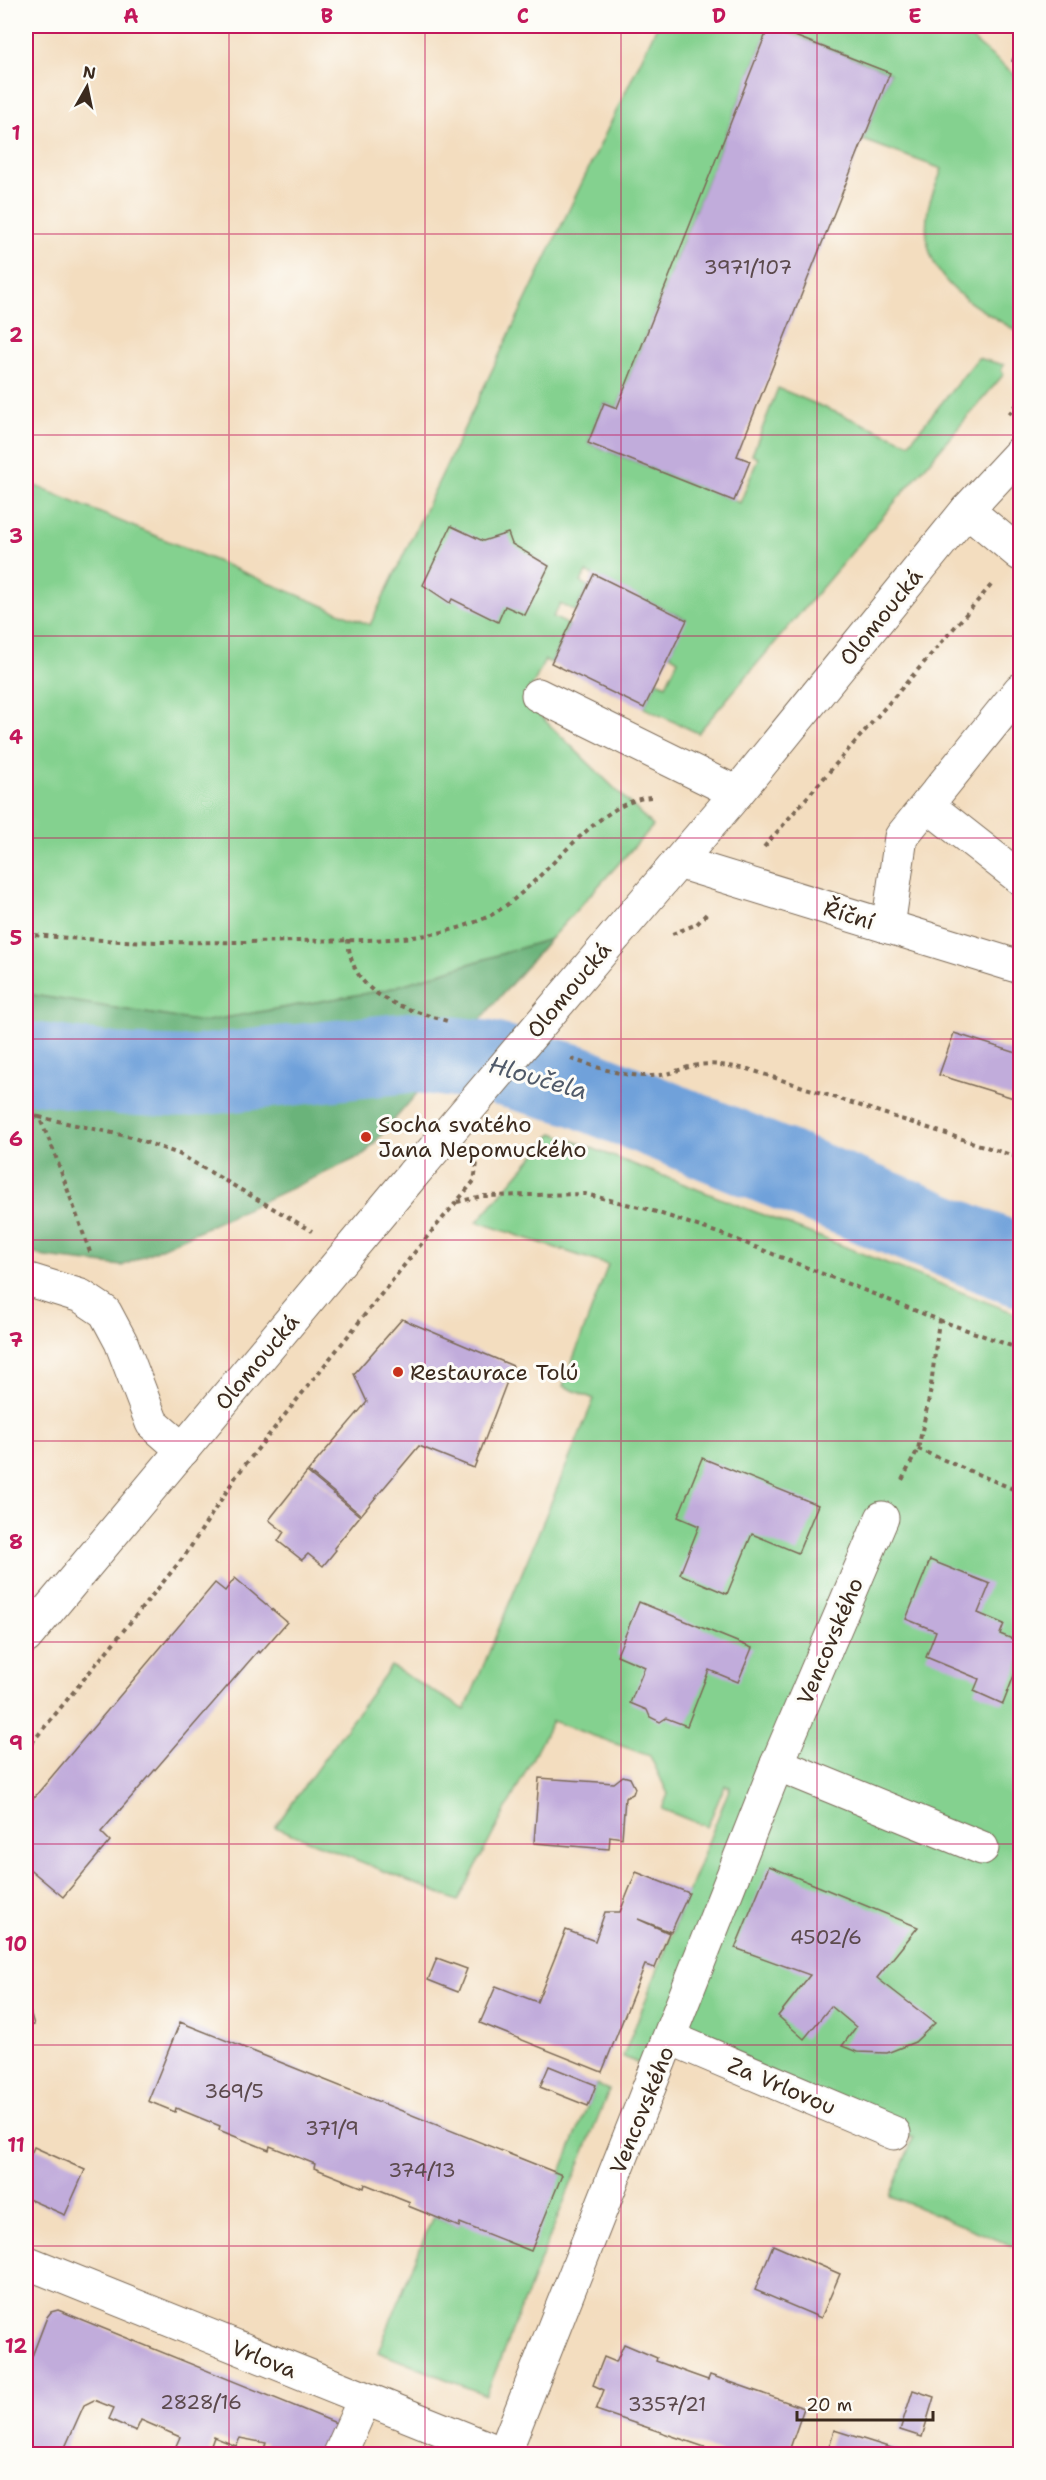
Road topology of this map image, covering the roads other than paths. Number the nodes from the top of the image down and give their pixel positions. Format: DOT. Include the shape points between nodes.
graph roads {
  1 [pos="1020,453"];
  2 [pos="967,510"];
  3 [pos="1020,553"];
  4 [pos="1020,690"];
  5 [pos="538,695"];
  6 [pos="736,794"];
  7 [pos="927,805"];
  8 [pos="678,862"];
  9 [pos="1020,878"];
  10 [pos="888,927"];
  11 [pos="1020,967"];
  12 [pos="26,1279"];
  13 [pos="183,1450"];
  14 [pos="882,1518"];
  15 [pos="26,1637"];
  16 [pos="777,1764"];
  17 [pos="982,1848"];
  18 [pos="670,2038"];
  19 [pos="894,2133"];
  20 [pos="26,2262"];
  21 [pos="364,2400"];
  22 [pos="340,2454"];
  23 [pos="504,2454"];
  1 -- 2 [label="street, Olomoucká"];
  2 -- 3 [label="street"];
  2 -- 6 [label="street, Olomoucká"];
  4 -- 7 [label="street"];
  5 -- 6 [label="street"];
  6 -- 8 [label="street, Olomoucká"];
  7 -- 9 [label="street"];
  7 -- 10 [label="street" via="901,837"];
  8 -- 10 [label="street, Říční"];
  8 -- 13 [label="street, Olomoucká, bridge"];
  10 -- 11 [label="street, Říční"];
  12 -- 13 [label="street" via="81,1296 105,1312 121,1342 152,1423"];
  13 -- 15 [label="street, Olomoucká"];
  14 -- 16 [label="street, Vencovského"];
  16 -- 17 [label="street"];
  16 -- 18 [label="street, Vencovského"];
  18 -- 19 [label="street, Za Vrlovou"];
  18 -- 23 [label="street, Vencovského"];
  20 -- 21 [label="street, Vrlova"];
  21 -- 22 [label="street"];
  21 -- 23 [label="street, Vrlova"];
}
